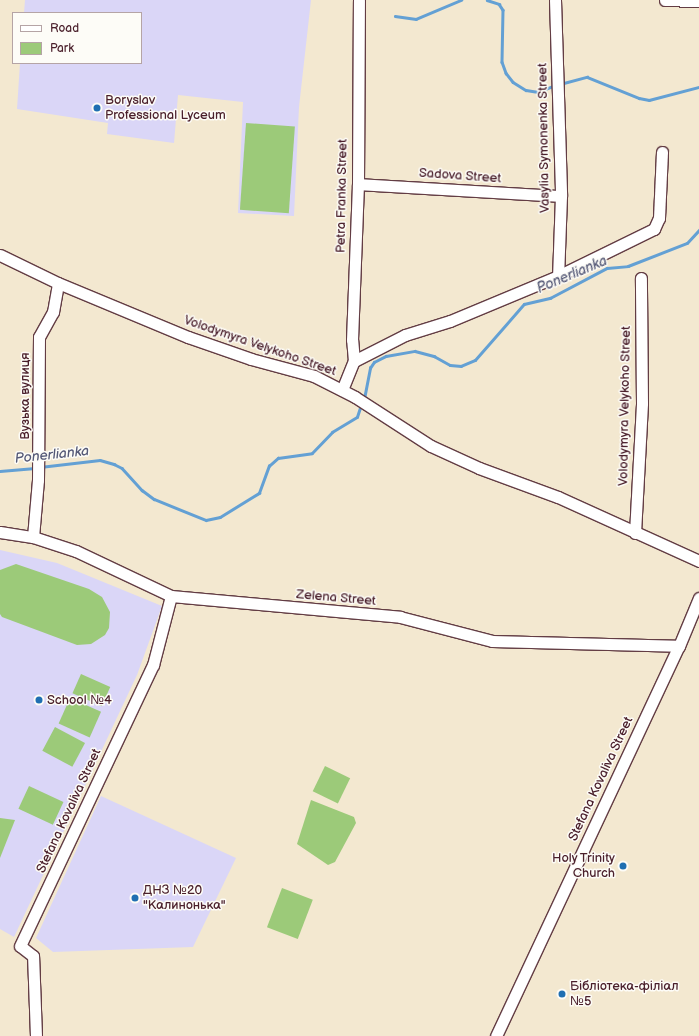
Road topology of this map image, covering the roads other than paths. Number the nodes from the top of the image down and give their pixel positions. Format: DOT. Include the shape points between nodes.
graph roads {
  1 [pos="359,0"];
  2 [pos="555,0"];
  3 [pos="665,0"];
  4 [pos="699,1"];
  5 [pos="662,152"];
  6 [pos="358,184"];
  7 [pos="560,196"];
  8 [pos="0,255"];
  9 [pos="558,276"];
  10 [pos="641,278"];
  11 [pos="58,283"];
  12 [pos="354,361"];
  13 [pos="342,390"];
  14 [pos="0,532"];
  15 [pos="635,533"];
  16 [pos="33,537"];
  17 [pos="699,561"];
  18 [pos="171,596"];
  19 [pos="699,598"];
  20 [pos="679,646"];
  21 [pos="36,1036"];
  22 [pos="496,1036"];
  1 -- 6 [label="street, Petra Franka Street"];
  2 -- 7 [label="street, Vasylia Symonenka Street"];
  3 -- 4 [label="street"];
  5 -- 9 [label="street" via="659,218 654,229"];
  6 -- 7 [label="street, Sadova Street"];
  6 -- 12 [label="street, Petra Franka Street" via="352,340"];
  7 -- 9 [label="street, Vasylia Symonenka Street"];
  8 -- 11 [label="street, Volodymyra Velykoho Street"];
  9 -- 12 [label="street" via="450,321 405,335"];
  10 -- 15 [label="street, Volodymyra Velykoho Street" via="642,402"];
  11 -- 13 [label="street, Volodymyra Velykoho Street" via="188,337 250,359 314,376"];
  11 -- 16 [label="street, Вузька вулиця" via="53,312 39,337 38,480"];
  12 -- 13 [label="street, Petra Franka Street"];
  13 -- 15 [label="street, Volodymyra Velykoho Street" via="431,446 479,468 558,497"];
  14 -- 16 [label="street, Zelena Street"];
  15 -- 17 [label="street, Volodymyra Velykoho Street"];
  16 -- 18 [label="street, Zelena Street" via="76,551"];
  18 -- 20 [label="street, Zelena Street" via="354,615 400,617 492,641"];
  18 -- 21 [label="street, Stefana Kovaliva Street" via="154,665 20,946 34,956"];
  19 -- 20 [label="street, Stefana Kovaliva Street"];
  20 -- 22 [label="street, Stefana Kovaliva Street"];
}
